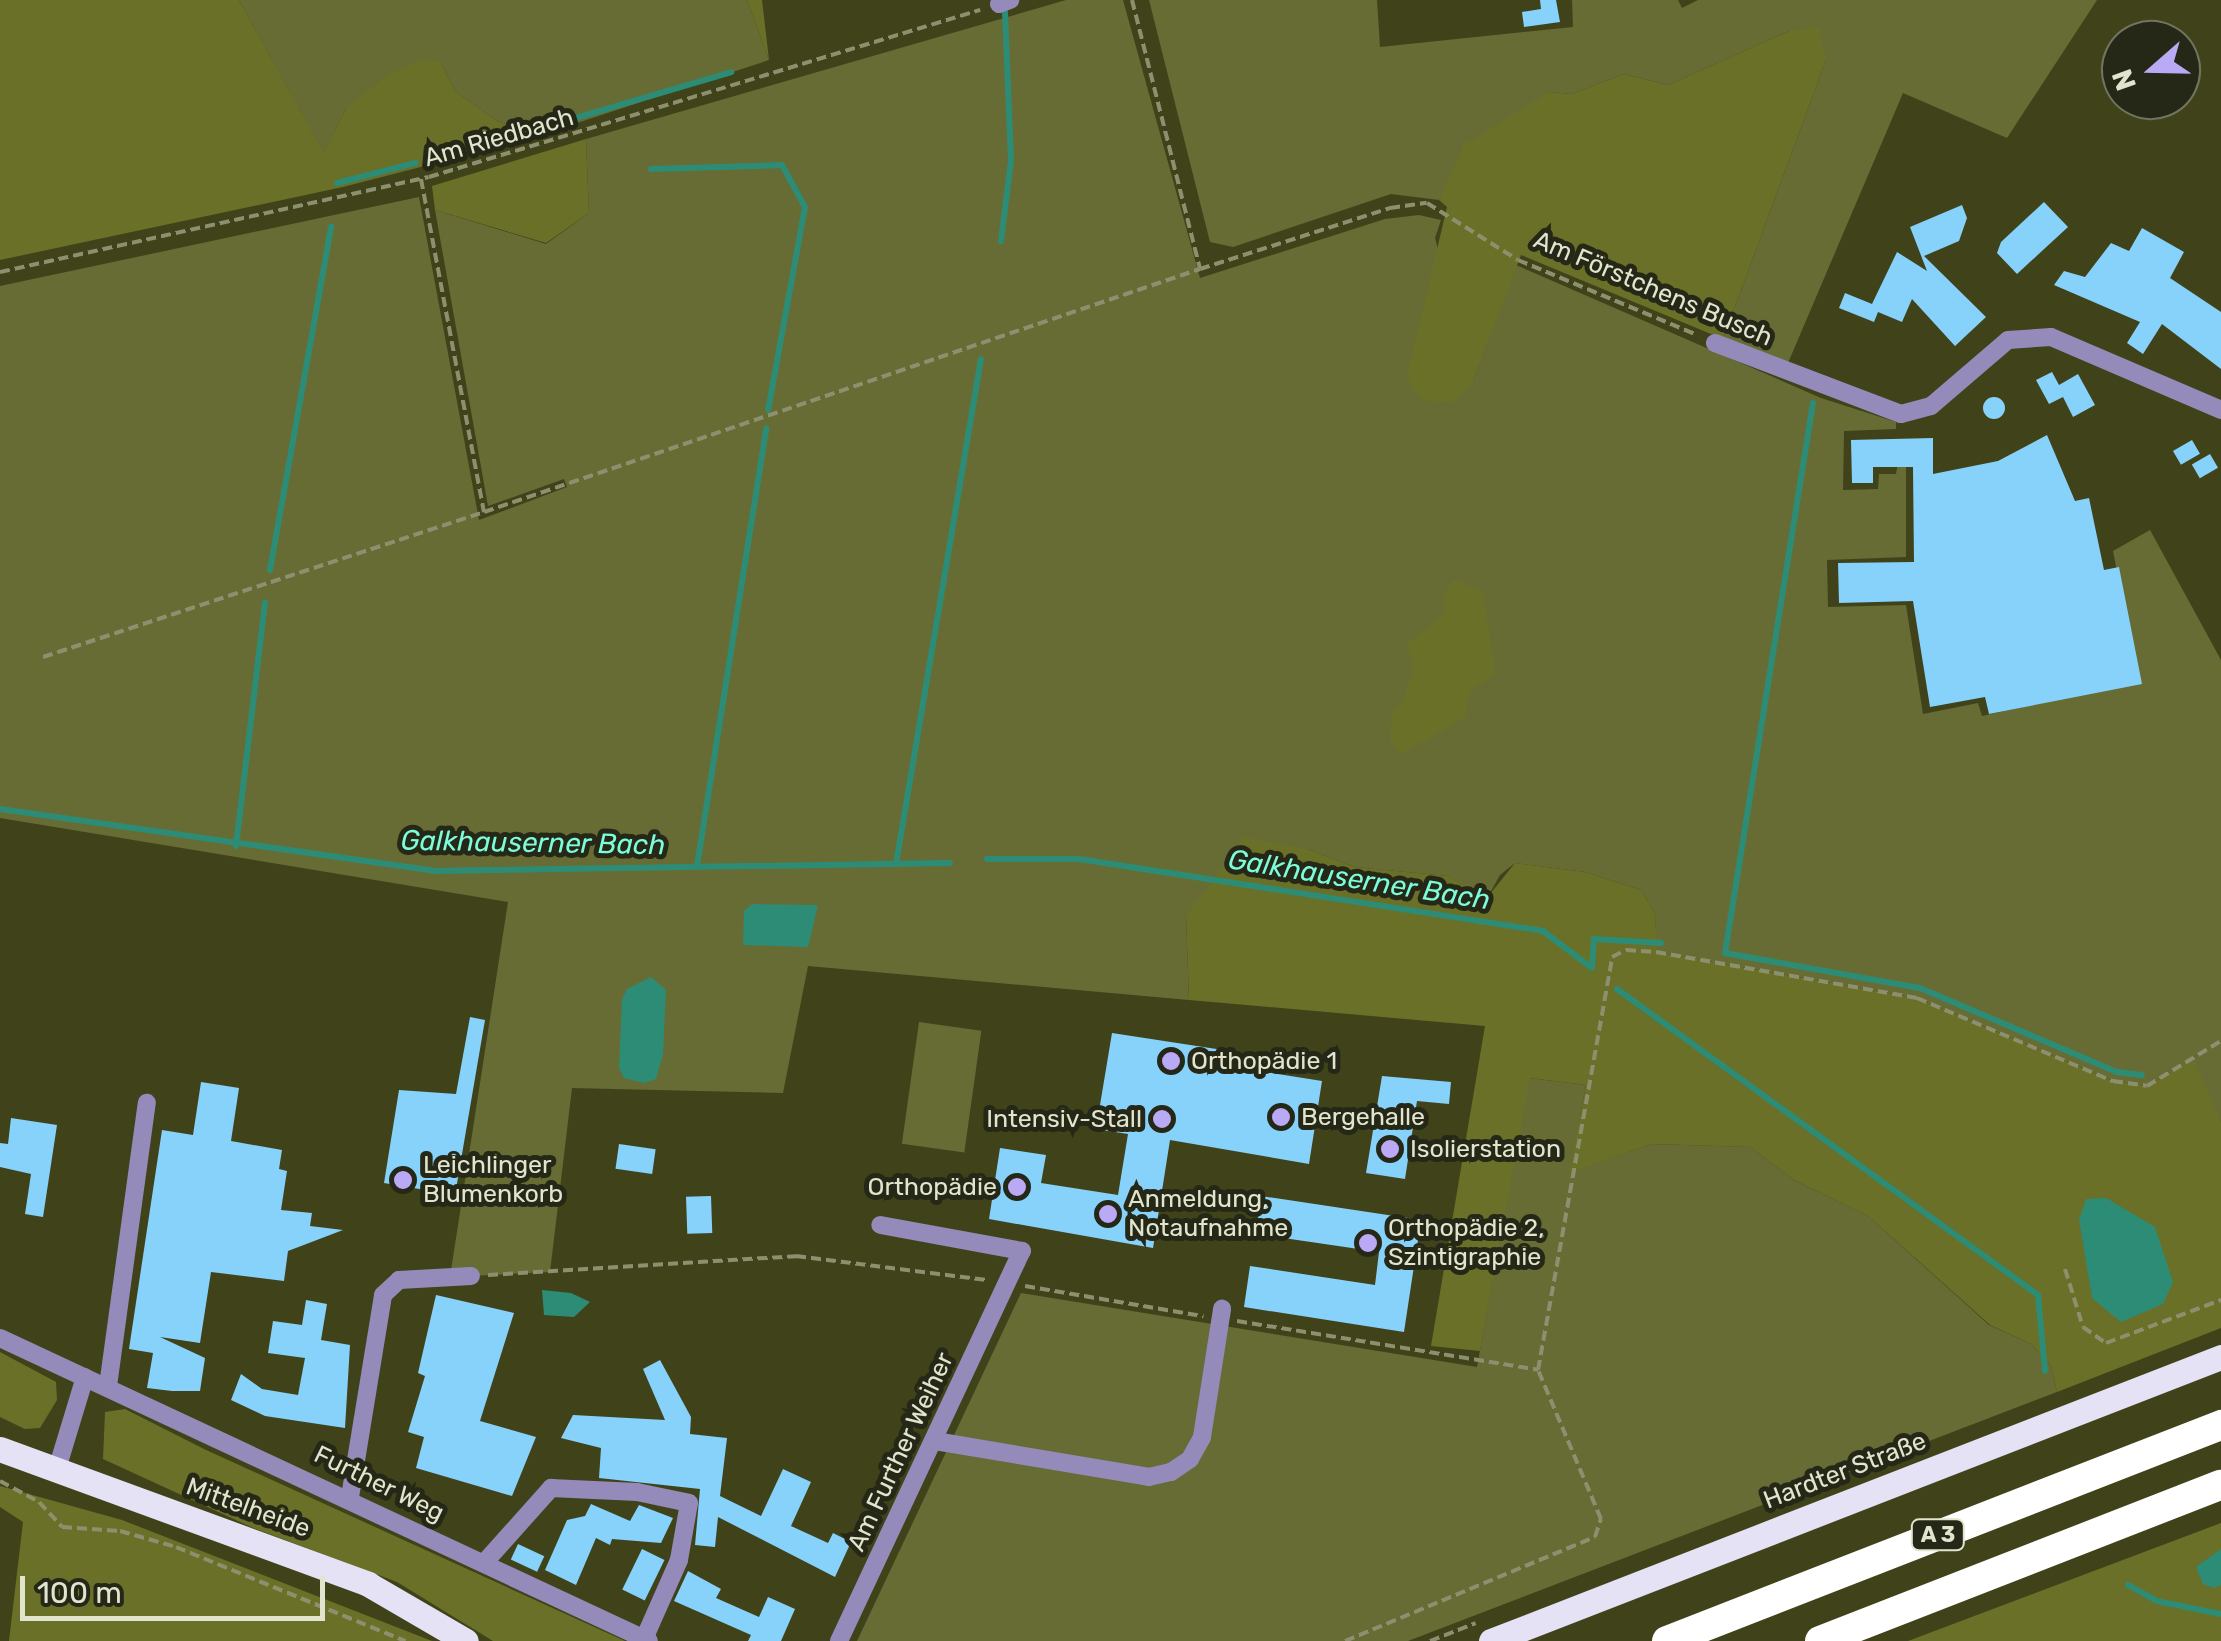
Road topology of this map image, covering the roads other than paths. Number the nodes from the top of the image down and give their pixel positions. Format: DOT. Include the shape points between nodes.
graph roads {
  1 [pos="1715,343"];
  2 [pos="2221,410"];
  3 [pos="147,1103"];
  4 [pos="880,1226"];
  5 [pos="471,1276"];
  6 [pos="1222,1309"];
  7 [pos="0,1338"];
  8 [pos="2221,1357"];
  9 [pos="85,1377"];
  10 [pos="108,1386"];
  11 [pos="2221,1425"];
  12 [pos="935,1441"];
  13 [pos="0,1449"];
  14 [pos="57,1469"];
  15 [pos="2221,1485"];
  16 [pos="350,1497"];
  17 [pos="484,1563"];
  18 [pos="647,1640"];
  19 [pos="466,1641"];
  20 [pos="839,1641"];
  21 [pos="1491,1641"];
  22 [pos="1667,1641"];
  23 [pos="1820,1641"];
  1 -- 2 [label="street, Am Förstchens Busch" via="1901,414 1931,406 2008,340 2051,337"];
  3 -- 10 [label="street"];
  4 -- 12 [label="street, Am Further Weiher" via="1022,1250"];
  5 -- 16 [label="street" via="399,1280 384,1295"];
  6 -- 12 [label="street" via="1202,1437 1171,1472 1149,1477"];
  7 -- 9 [label="street, Further Weg"];
  8 -- 21 [label="main road, Hardter Straße"];
  9 -- 10 [label="street, Further Weg"];
  9 -- 14 [label="street"];
  10 -- 16 [label="street, Further Weg"];
  11 -- 22 [label="highway, A 3"];
  12 -- 20 [label="street, Am Further Weiher"];
  13 -- 14 [label="main road, Mittelheide"];
  14 -- 19 [label="main road, Mittelheide" via="368,1584"];
  15 -- 23 [label="highway, A 3"];
  16 -- 17 [label="street, Further Weg"];
  17 -- 18 [label="street, Further Weg"];
  17 -- 18 [label="street" via="551,1488 638,1492 689,1503 679,1560"];
}
